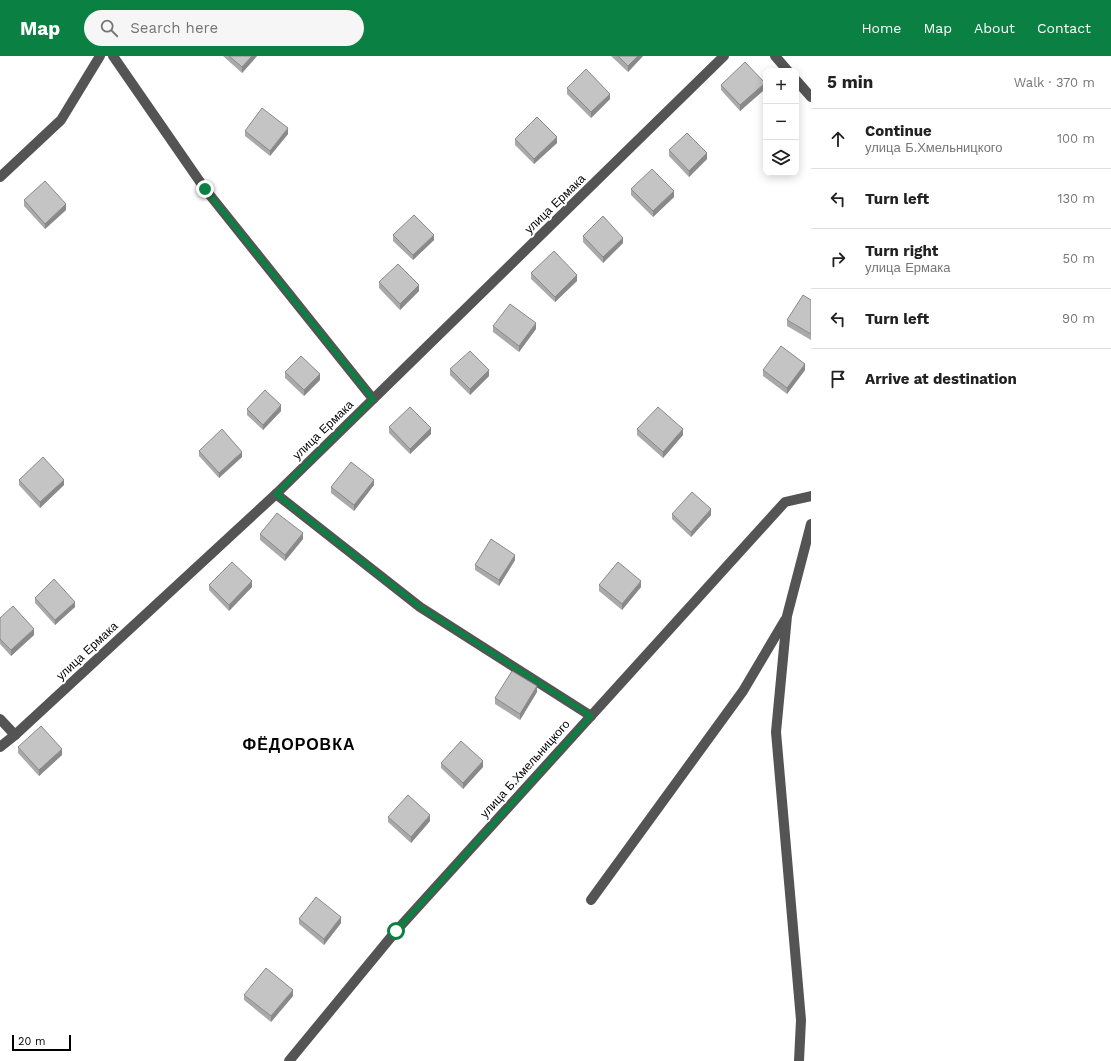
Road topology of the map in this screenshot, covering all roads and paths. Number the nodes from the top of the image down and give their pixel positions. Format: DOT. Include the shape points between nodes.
graph roads {
  1 [pos="100,56"];
  2 [pos="113,56"];
  3 [pos="724,56"];
  4 [pos="776,56"];
  5 [pos="786,68"];
  6 [pos="799,83"];
  7 [pos="811,97"];
  8 [pos="0,177"];
  9 [pos="373,399"];
  10 [pos="276,494"];
  11 [pos="811,496"];
  12 [pos="811,524"];
  13 [pos="787,616"];
  14 [pos="591,716"];
  15 [pos="0,719"];
  16 [pos="15,736"];
  17 [pos="0,747"];
  18 [pos="591,900"];
  19 [pos="289,1061"];
  20 [pos="799,1061"];
  1 -- 8 [label="street" via="61,120"];
  2 -- 9 [label="street" via="205,189"];
  3 -- 9 [label="street, улица Ермака"];
  4 -- 5 [label="street"];
  6 -- 7 [label="street"];
  9 -- 10 [label="street, улица Ермака"];
  10 -- 14 [label="street" via="420,607"];
  10 -- 16 [label="street, улица Ермака"];
  11 -- 14 [label="street, улица Б.Хмельницкого" via="785,502"];
  12 -- 13 [label="street"];
  13 -- 18 [label="street" via="743,691"];
  13 -- 20 [label="street" via="776,732 801,1020"];
  14 -- 19 [label="street, улица Б.Хмельницкого" via="396,931"];
  15 -- 16 [label="street"];
  16 -- 17 [label="street, улица Ермака"];
}
